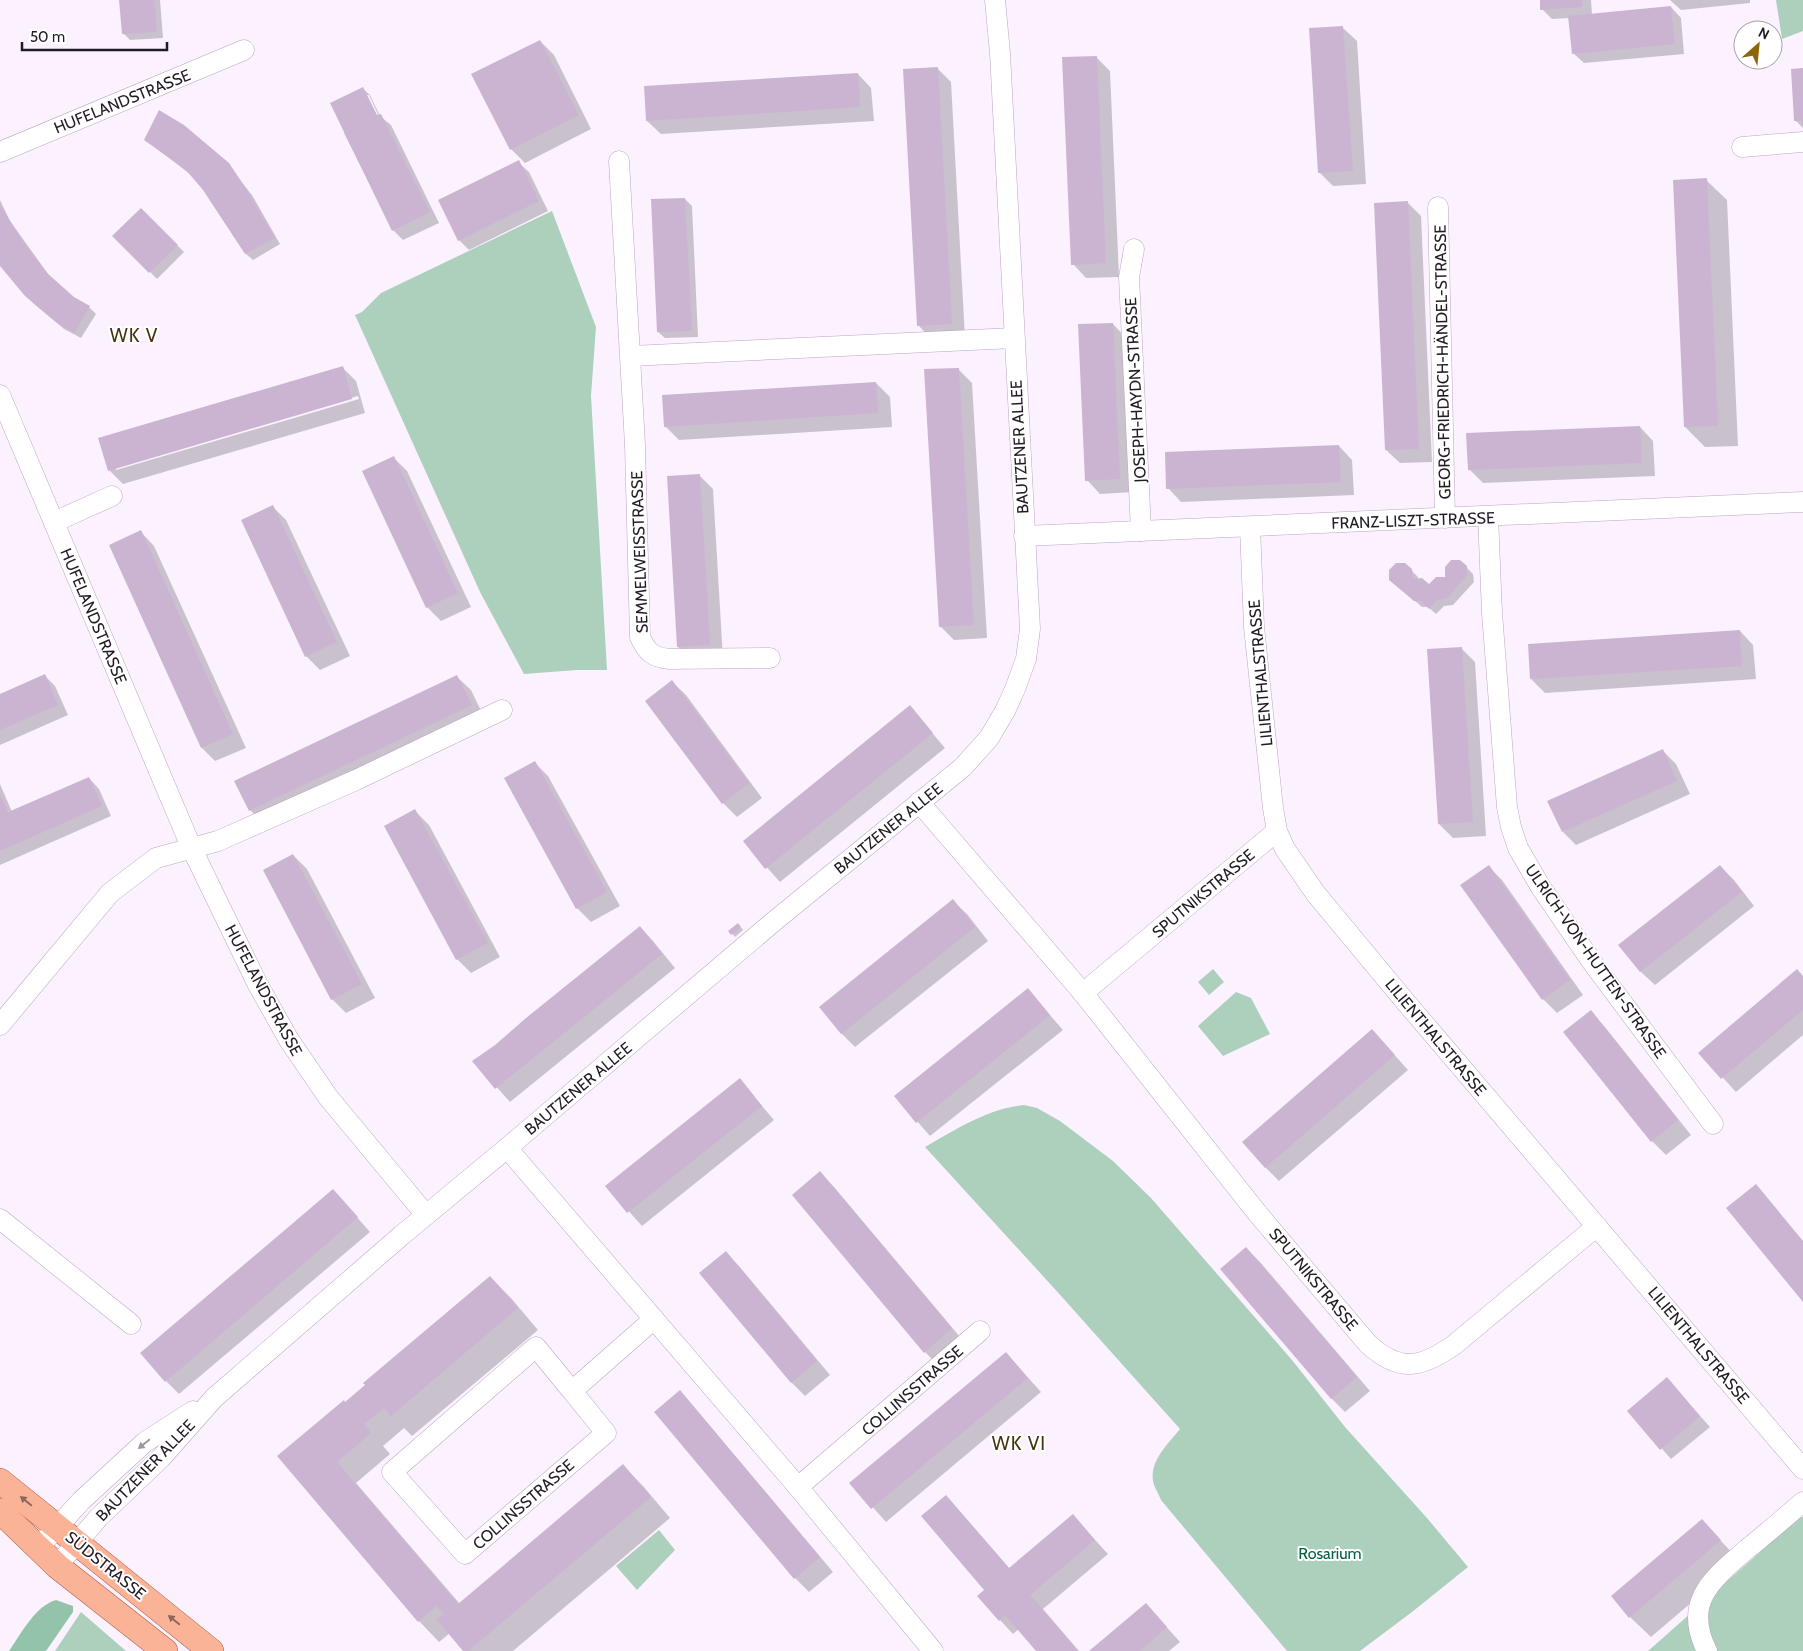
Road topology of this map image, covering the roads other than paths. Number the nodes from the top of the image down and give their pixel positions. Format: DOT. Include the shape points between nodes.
graph roads {
  1 [pos="995,0"];
  2 [pos="244,50"];
  3 [pos="1803,142"];
  4 [pos="1742,147"];
  5 [pos="0,152"];
  6 [pos="619,161"];
  7 [pos="1438,207"];
  8 [pos="1134,249"];
  9 [pos="1014,338"];
  10 [pos="630,356"];
  11 [pos="0,395"];
  12 [pos="112,496"];
  13 [pos="1803,502"];
  14 [pos="1488,516"];
  15 [pos="1445,518"];
  16 [pos="54,522"];
  17 [pos="1250,527"];
  18 [pos="1141,531"];
  19 [pos="1024,536"];
  20 [pos="770,658"];
  21 [pos="502,710"];
  22 [pos="920,802"];
  23 [pos="1277,831"];
  24 [pos="192,849"];
  25 [pos="1082,993"];
  26 [pos="1,1021"];
  27 [pos="1713,1124"];
  28 [pos="507,1148"];
  29 [pos="426,1215"];
  30 [pos="0,1219"];
  31 [pos="1597,1226"];
  32 [pos="654,1319"];
  33 [pos="131,1324"];
  34 [pos="980,1332"];
  35 [pos="572,1391"];
  36 [pos="214,1398"];
  37 [pos="1803,1469"];
  38 [pos="0,1481"];
  39 [pos="798,1487"];
  40 [pos="1803,1502"];
  41 [pos="0,1511"];
  42 [pos="58,1526"];
  43 [pos="78,1542"];
  44 [pos="38,1548"];
  45 [pos="57,1566"];
  46 [pos="165,1651"];
  47 [pos="211,1651"];
  48 [pos="933,1651"];
  49 [pos="1707,1651"];
  1 -- 9 [label="street, BAUTZENER ALLEE"];
  2 -- 5 [label="street, HUFELANDSTRASSE"];
  3 -- 4 [label="street"];
  6 -- 10 [label="street, SEMMELWEISSTRASSE"];
  7 -- 15 [label="street, GEORG-FRIEDRICH-HÄNDEL-STRASSE"];
  8 -- 18 [label="street, JOSEPH-HAYDN-STRASSE" via="1129,277"];
  9 -- 10 [label="street"];
  9 -- 19 [label="street, BAUTZENER ALLEE"];
  10 -- 20 [label="street, SEMMELWEISSTRASSE" via="640,638 645,649 657,658 668,659"];
  11 -- 16 [label="street, HUFELANDSTRASSE"];
  12 -- 16 [label="street"];
  13 -- 14 [label="street, FRANZ-LISZT-STRASSE"];
  14 -- 15 [label="street, FRANZ-LISZT-STRASSE"];
  14 -- 27 [label="street, ULRICH-VON-HUTTEN-STRASSE" via="1492,613 1508,807 1518,848 1592,962"];
  15 -- 17 [label="street, FRANZ-LISZT-STRASSE"];
  16 -- 24 [label="street, HUFELANDSTRASSE"];
  17 -- 18 [label="street, FRANZ-LISZT-STRASSE"];
  17 -- 23 [label="street, LILIENTHALSTRASSE" via="1254,627"];
  18 -- 19 [label="street, FRANZ-LISZT-STRASSE"];
  19 -- 22 [label="street, BAUTZENER ALLEE" via="1030,629 1026,659 1015,689 989,738 963,767"];
  21 -- 24 [label="street" via="347,784 218,841"];
  22 -- 25 [label="street, SPUTNIKSTRASSE"];
  22 -- 28 [label="street, BAUTZENER ALLEE" via="772,922"];
  23 -- 25 [label="street, SPUTNIKSTRASSE"];
  23 -- 31 [label="street, LILIENTHALSTRASSE" via="1284,849 1316,894"];
  24 -- 26 [label="street" via="156,858 110,893"];
  24 -- 29 [label="street, HUFELANDSTRASSE" via="258,985 289,1040 328,1097"];
  25 -- 31 [label="street, SPUTNIKSTRASSE" via="1264,1221 1368,1344 1392,1362 1423,1363 1437,1357"];
  28 -- 29 [label="street, BAUTZENER ALLEE"];
  28 -- 32 [label="street"];
  29 -- 36 [label="street, BAUTZENER ALLEE"];
  30 -- 33 [label="street"];
  31 -- 37 [label="street, LILIENTHALSTRASSE"];
  32 -- 35 [label="street"];
  32 -- 39 [label="street"];
  34 -- 39 [label="street, COLLINSSTRASSE"];
  35 -- 35 [label="street, COLLINSSTRASSE" via="536,1347 392,1472 465,1554 606,1433"];
  36 -- 42 [label="street, BAUTZENER ALLEE, one-way" via="145,1442"];
  36 -- 43 [label="street, BAUTZENER ALLEE"];
  42 -- 38 [label="main road, SÜDSTRASSE, one-way"];
  39 -- 48 [label="street"];
  40 -- 49 [label="street" via="1710,1583 1698,1615 1699,1632"];
  41 -- 44 [label="main road, SÜDSTRASSE"];
  42 -- 43 [label="main road, SÜDSTRASSE"];
  42 -- 44 [label="street, BAUTZENER ALLEE"];
  43 -- 45 [label="street, BAUTZENER ALLEE"];
  47 -- 43 [label="main road, SÜDSTRASSE, one-way"];
  44 -- 45 [label="main road, SÜDSTRASSE"];
  45 -- 46 [label="main road, SÜDSTRASSE"];
}
